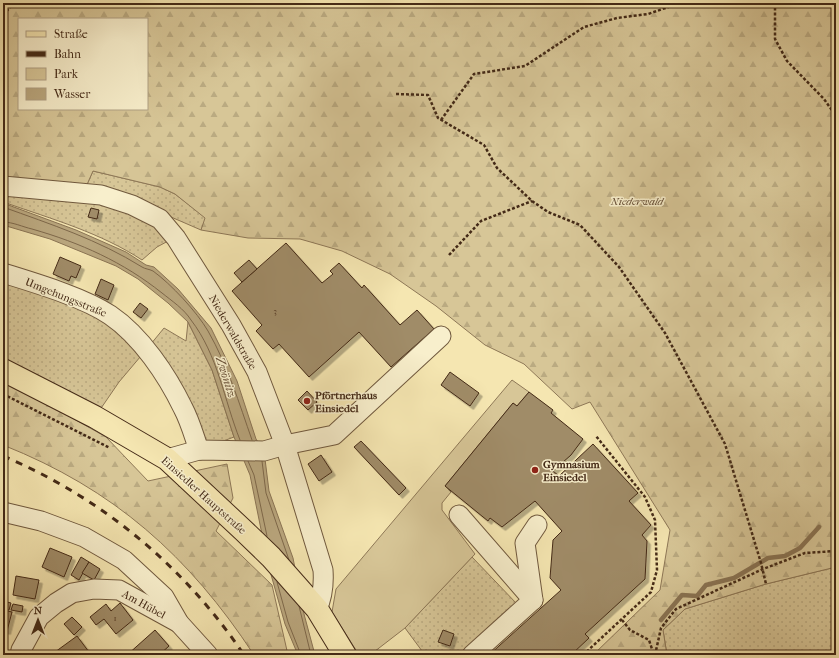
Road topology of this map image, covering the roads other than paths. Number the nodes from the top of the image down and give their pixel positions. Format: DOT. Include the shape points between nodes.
graph roads {
  1 [pos="3,186"];
  2 [pos="3,273"];
  3 [pos="441,336"];
  4 [pos="3,370"];
  5 [pos="286,445"];
  6 [pos="199,450"];
  7 [pos="167,460"];
  8 [pos="3,512"];
  9 [pos="459,515"];
  10 [pos="537,525"];
  11 [pos="533,600"];
  12 [pos="317,610"];
  13 [pos="179,624"];
  14 [pos="20,655"];
  15 [pos="208,655"];
  16 [pos="345,655"];
  17 [pos="472,655"];
  1 -- 5 [label="street, Niederwaldstraße" via="101,195 132,205 160,219 176,238 231,325 257,372"];
  2 -- 6 [label="street, Umgehungsstraße" via="42,285 94,306 124,327 158,364 184,408"];
  3 -- 5 [label="street" via="334,435"];
  4 -- 7 [label="main road, Einsiedler Hauptstraße" via="94,417"];
  5 -- 6 [label="street" via="264,451"];
  5 -- 12 [label="street, Niederwaldstraße" via="323,570 322,600"];
  6 -- 7 [label="street"];
  7 -- 12 [label="main road, Einsiedler Hauptstraße" via="244,530"];
  8 -- 13 [label="street" via="41,521 84,537 124,560 164,597"];
  9 -- 11 [label="street"];
  10 -- 11 [label="street" via="526,543"];
  11 -- 17 [label="street"];
  12 -- 16 [label="main road, Einsiedler Hauptstraße"];
  13 -- 14 [label="street, Am Hübel" via="119,590 94,589 72,593 39,617"];
  13 -- 15 [label="street"];
}
